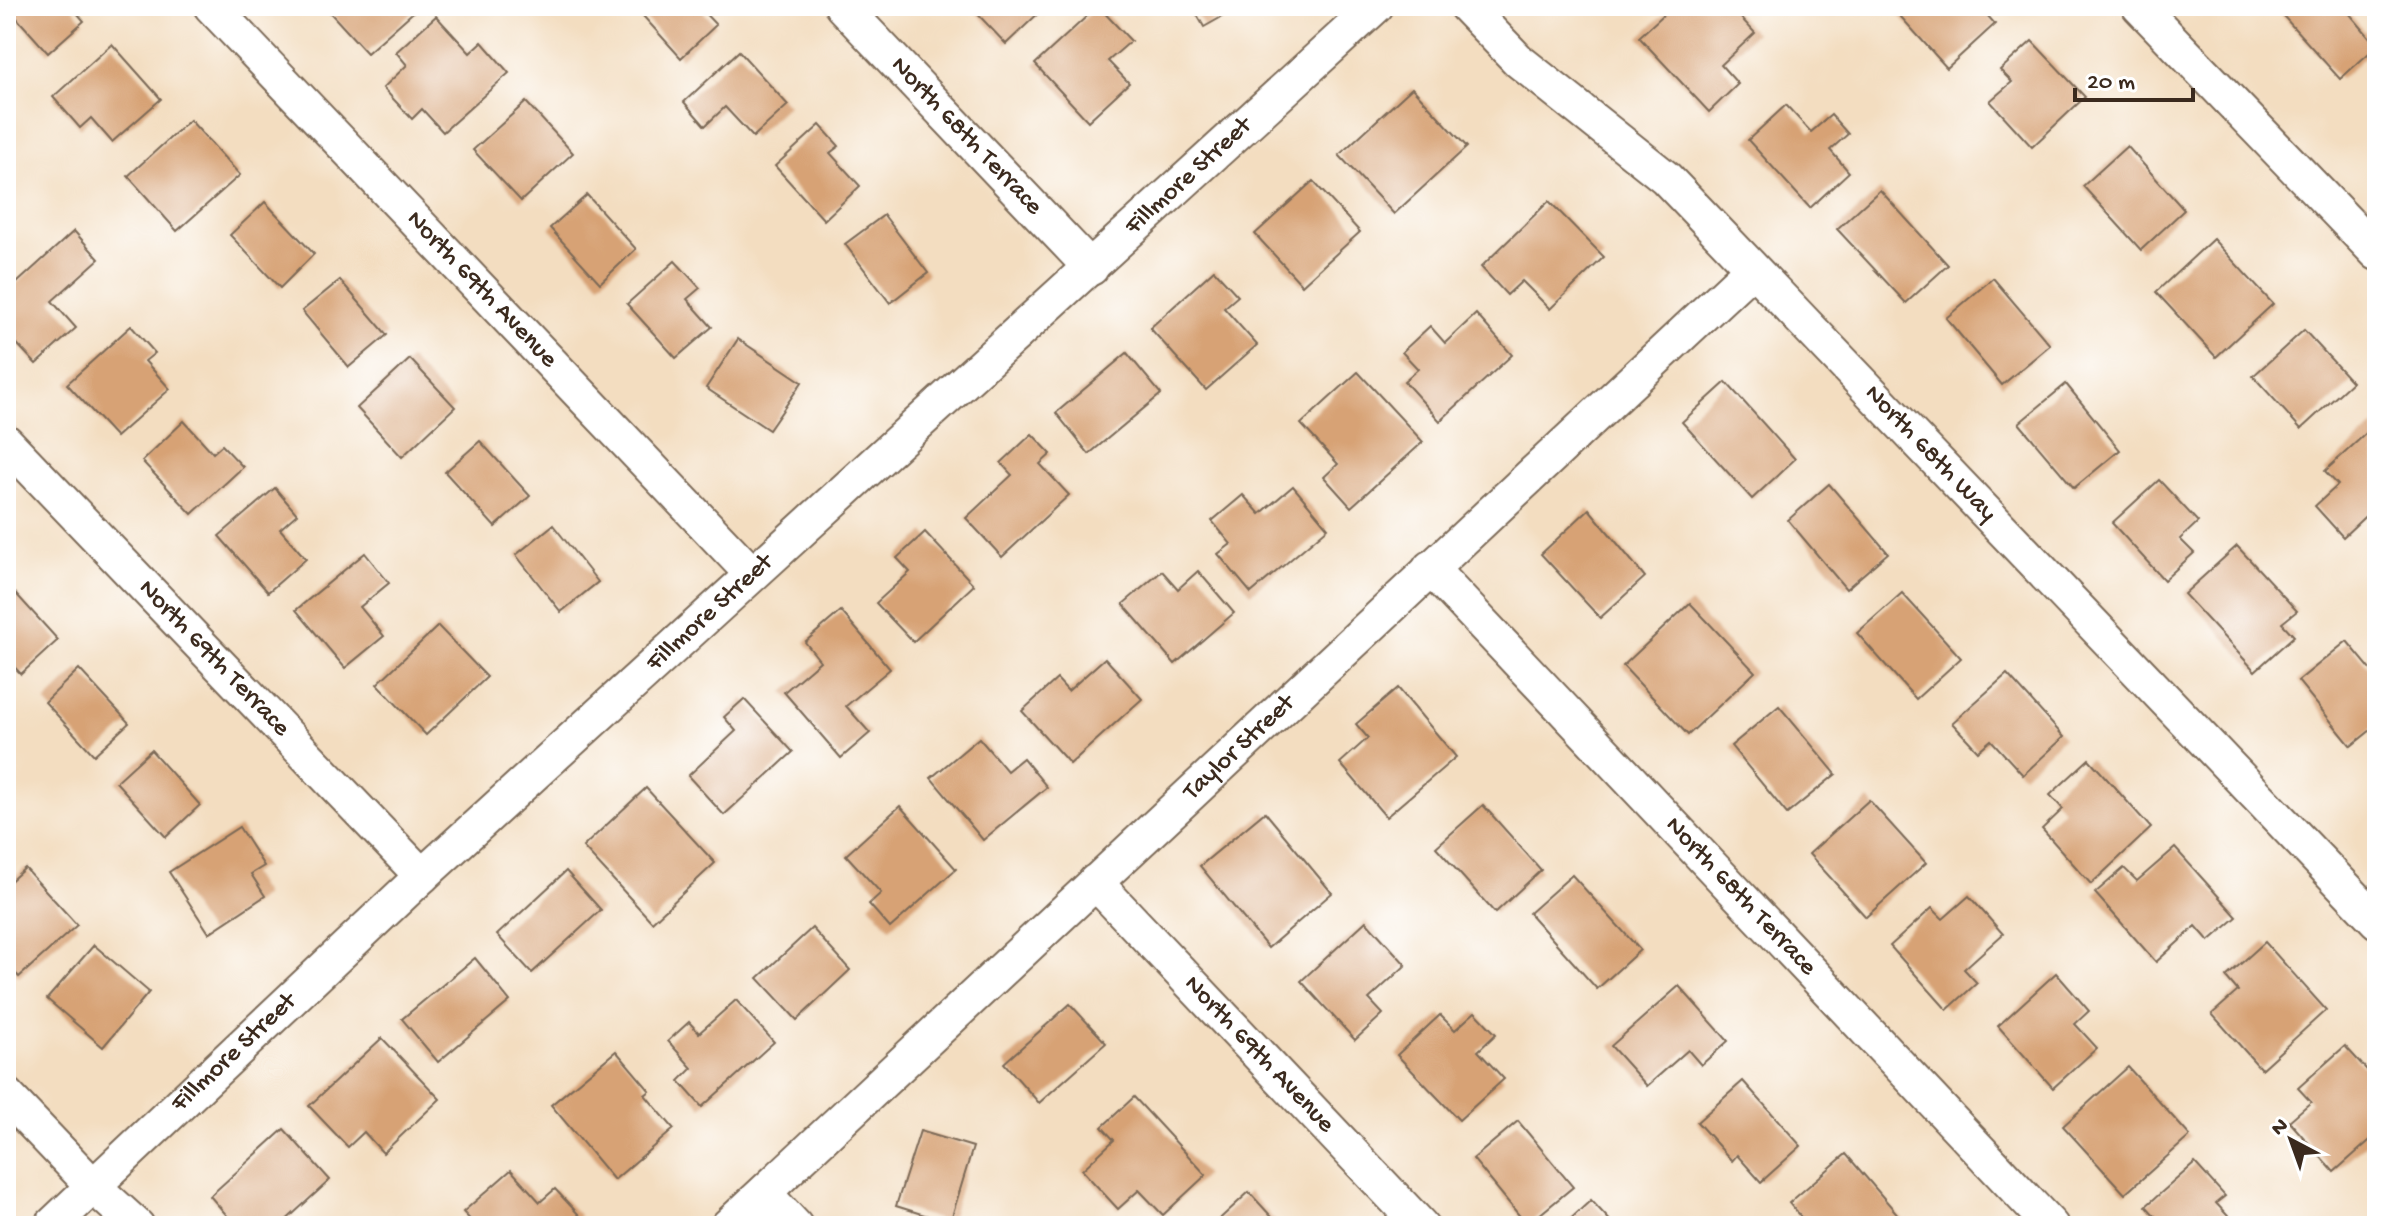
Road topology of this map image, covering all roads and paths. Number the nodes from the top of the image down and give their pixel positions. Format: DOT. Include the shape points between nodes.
graph roads {
  1 [pos="211,6"];
  2 [pos="842,6"];
  3 [pos="1376,6"];
  4 [pos="1466,6"];
  5 [pos="2139,6"];
  6 [pos="2377,253"];
  7 [pos="1091,268"];
  8 [pos="1752,269"];
  9 [pos="6,442"];
  10 [pos="1430,568"];
  11 [pos="752,574"];
  12 [pos="422,876"];
  13 [pos="1095,882"];
  14 [pos="2377,921"];
  15 [pos="6,1095"];
  16 [pos="93,1186"];
  17 [pos="764,1193"];
  18 [pos="51,1226"];
  19 [pos="137,1226"];
  20 [pos="728,1226"];
  21 [pos="795,1226"];
  22 [pos="1421,1226"];
  23 [pos="2051,1226"];
  1 -- 11 [label="street, North 69th Avenue"];
  2 -- 7 [label="street, North 68th Terrace"];
  3 -- 7 [label="street, Fillmore Street"];
  4 -- 8 [label="street, North 68th Way" via="1519,61 1666,178"];
  5 -- 6 [label="street"];
  7 -- 11 [label="street, Fillmore Street"];
  8 -- 10 [label="street, Taylor Street"];
  8 -- 14 [label="street, North 68th Way"];
  9 -- 12 [label="street, North 69th Terrace"];
  10 -- 13 [label="street, Taylor Street"];
  10 -- 23 [label="street, North 68th Terrace"];
  11 -- 12 [label="street, Fillmore Street"];
  12 -- 16 [label="street, Fillmore Street"];
  13 -- 17 [label="street, Taylor Street"];
  13 -- 22 [label="street, North 69th Avenue"];
  15 -- 16 [label="street"];
  16 -- 18 [label="street, Fillmore Street"];
  16 -- 19 [label="street"];
  17 -- 20 [label="street, Taylor Street"];
  17 -- 21 [label="street"];
}
